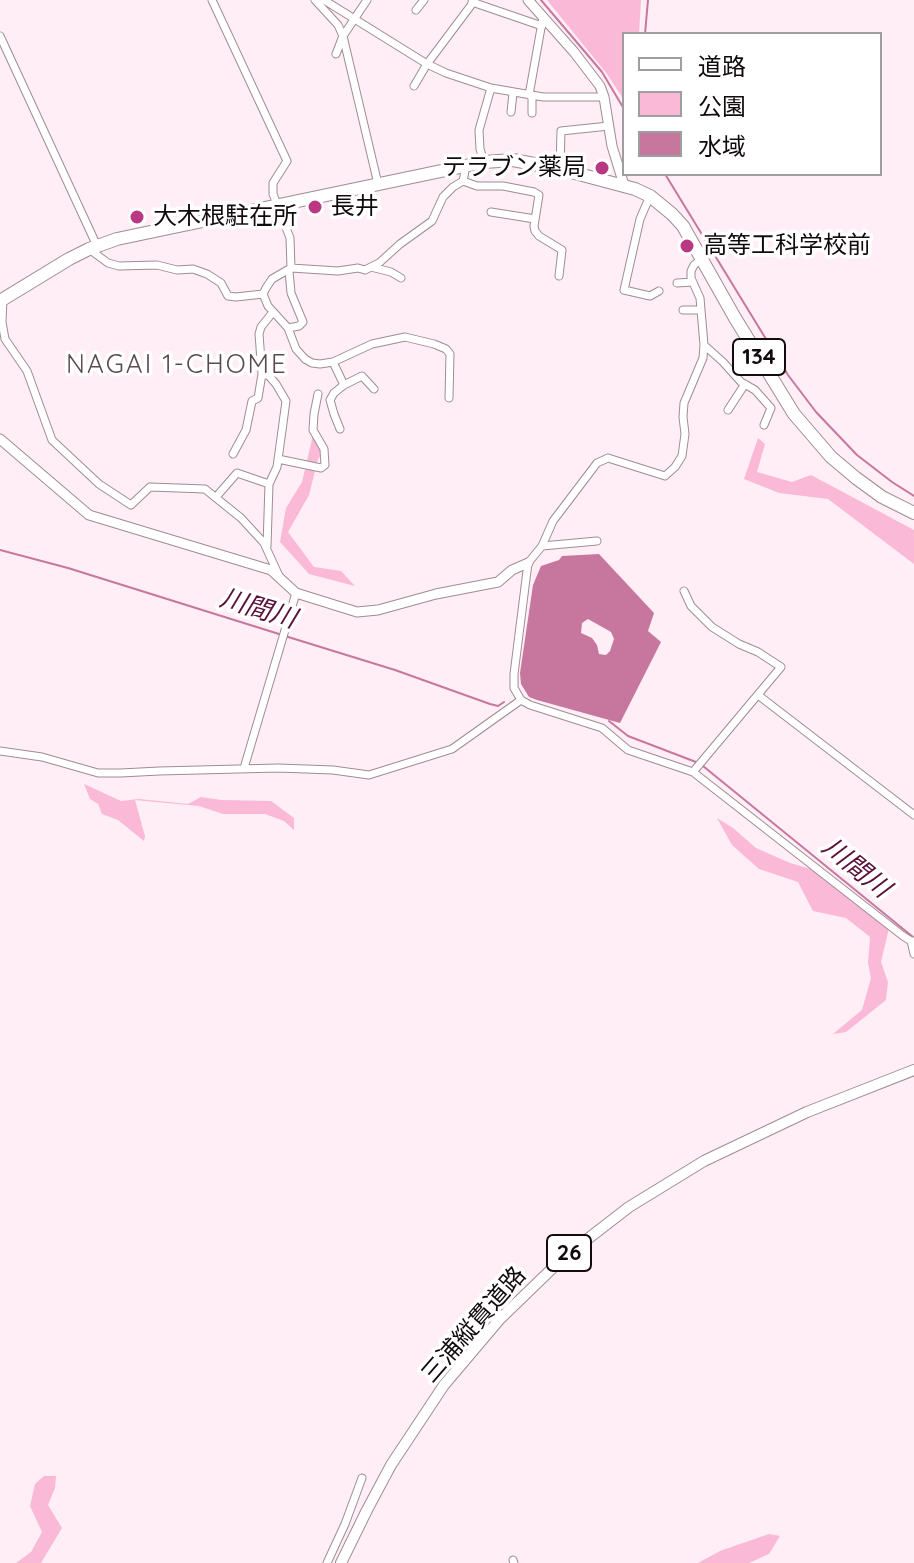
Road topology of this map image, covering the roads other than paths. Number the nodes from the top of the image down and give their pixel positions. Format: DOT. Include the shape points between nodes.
graph roads {
  1 [pos="212,0"];
  2 [pos="315,0"];
  3 [pos="324,0"];
  4 [pos="367,0"];
  5 [pos="424,0"];
  6 [pos="528,0"];
  7 [pos="472,1"];
  8 [pos="416,10"];
  9 [pos="355,18"];
  10 [pos="542,22"];
  11 [pos="0,36"];
  12 [pos="343,36"];
  13 [pos="336,54"];
  14 [pos="427,64"];
  15 [pos="414,86"];
  16 [pos="491,88"];
  17 [pos="513,93"];
  18 [pos="531,95"];
  19 [pos="604,97"];
  20 [pos="511,112"];
  21 [pos="532,113"];
  22 [pos="609,126"];
  23 [pos="484,162"];
  24 [pos="464,166"];
  25 [pos="560,169"];
  26 [pos="463,181"];
  27 [pos="378,184"];
  28 [pos="624,185"];
  29 [pos="650,196"];
  30 [pos="278,205"];
  31 [pos="491,212"];
  32 [pos="535,219"];
  33 [pos="93,247"];
  34 [pos="702,259"];
  35 [pos="371,267"];
  36 [pos="290,270"];
  37 [pos="559,276"];
  38 [pos="401,278"];
  39 [pos="693,282"];
  40 [pos="677,283"];
  41 [pos="659,291"];
  42 [pos="263,294"];
  43 [pos="2,300"];
  44 [pos="683,310"];
  45 [pos="701,310"];
  46 [pos="273,312"];
  47 [pos="288,328"];
  48 [pos="704,345"];
  49 [pos="333,362"];
  50 [pos="262,374"];
  51 [pos="745,384"];
  52 [pos="344,385"];
  53 [pos="374,389"];
  54 [pos="318,394"];
  55 [pos="449,398"];
  56 [pos="728,410"];
  57 [pos="764,425"];
  58 [pos="340,429"];
  59 [pos="0,439"];
  60 [pos="233,454"];
  61 [pos="278,459"];
  62 [pos="269,484"];
  63 [pos="216,497"];
  64 [pos="914,513"];
  65 [pos="597,541"];
  66 [pos="542,546"];
  67 [pos="267,547"];
  68 [pos="528,563"];
  69 [pos="279,576"];
  70 [pos="684,591"];
  71 [pos="296,593"];
  72 [pos="758,695"];
  73 [pos="521,700"];
  74 [pos="0,751"];
  75 [pos="244,768"];
  76 [pos="693,772"];
  77 [pos="914,815"];
  78 [pos="912,941"];
  79 [pos="914,954"];
  80 [pos="912,1071"];
  81 [pos="362,1478"];
  82 [pos="327,1563"];
  83 [pos="341,1563"];
  1 -- 30 [label="street" via="287,161 273,183"];
  2 -- 12 [label="street"];
  3 -- 9 [label="street"];
  4 -- 9 [label="street"];
  5 -- 8 [label="street"];
  6 -- 10 [label="street"];
  7 -- 10 [label="street"];
  7 -- 14 [label="street"];
  9 -- 12 [label="street"];
  9 -- 14 [label="street"];
  10 -- 18 [label="street"];
  10 -- 19 [label="street" via="583,63"];
  11 -- 33 [label="street"];
  12 -- 13 [label="street"];
  12 -- 27 [label="street"];
  14 -- 15 [label="street"];
  14 -- 16 [label="street"];
  16 -- 17 [label="street"];
  16 -- 23 [label="street" via="479,130"];
  17 -- 18 [label="street"];
  17 -- 20 [label="street"];
  18 -- 19 [label="street"];
  18 -- 21 [label="street"];
  19 -- 22 [label="street"];
  22 -- 25 [label="street" via="561,131"];
  22 -- 28 [label="street"];
  23 -- 24 [label="highway, 134"];
  23 -- 25 [label="highway, 134" via="513,160"];
  24 -- 26 [label="street"];
  24 -- 27 [label="highway, 134"];
  25 -- 28 [label="highway, 134"];
  26 -- 32 [label="street" via="534,192 540,200"];
  26 -- 35 [label="street" via="443,197 432,221"];
  27 -- 30 [label="highway, 134"];
  28 -- 29 [label="highway, 134"];
  29 -- 34 [label="highway, 134" via="683,226"];
  29 -- 41 [label="street" via="624,290 650,296"];
  30 -- 33 [label="highway, 134"];
  30 -- 36 [label="street" via="290,238"];
  31 -- 32 [label="street"];
  32 -- 37 [label="street" via="539,236 562,250"];
  33 -- 42 [label="street" via="108,263 193,269 221,283 228,296"];
  33 -- 43 [label="highway, 134"];
  34 -- 39 [label="street" via="691,271"];
  34 -- 64 [label="highway, 134" via="811,435 856,478"];
  35 -- 36 [label="street"];
  35 -- 38 [label="street"];
  36 -- 42 [label="street" via="272,279"];
  36 -- 47 [label="street" via="291,293 303,322"];
  39 -- 40 [label="street"];
  39 -- 45 [label="street"];
  42 -- 46 [label="street"];
  43 -- 63 [label="street" via="5,339 27,371 52,440 99,484 131,505 150,487 205,489"];
  44 -- 45 [label="street"];
  45 -- 48 [label="street"];
  46 -- 47 [label="street"];
  46 -- 50 [label="street" via="259,334"];
  47 -- 49 [label="street" via="305,359"];
  48 -- 51 [label="street"];
  48 -- 66 [label="street" via="684,403 684,444 675,467 665,476 608,458 597,463 553,521"];
  49 -- 52 [label="street"];
  49 -- 55 [label="street" via="372,344 405,337 434,344 450,354"];
  50 -- 60 [label="street" via="258,398 252,401 246,430"];
  50 -- 61 [label="street" via="286,401"];
  51 -- 56 [label="street"];
  51 -- 57 [label="street" via="771,408"];
  52 -- 53 [label="street" via="362,376"];
  52 -- 58 [label="street" via="330,400"];
  54 -- 61 [label="street" via="313,430 324,449 325,465"];
  59 -- 69 [label="street" via="89,515"];
  61 -- 62 [label="street"];
  62 -- 63 [label="street" via="237,473"];
  62 -- 67 [label="street"];
  63 -- 67 [label="street"];
  65 -- 66 [label="street"];
  66 -- 68 [label="street"];
  67 -- 69 [label="street"];
  68 -- 71 [label="street" via="498,582 378,610 357,612"];
  68 -- 73 [label="street" via="514,674"];
  69 -- 71 [label="street"];
  70 -- 72 [label="street" via="712,627 781,667"];
  71 -- 75 [label="street"];
  72 -- 76 [label="street"];
  72 -- 77 [label="street"];
  73 -- 75 [label="street" via="452,749 386,771 369,775"];
  73 -- 76 [label="street" via="602,728 628,750"];
  74 -- 75 [label="street" via="98,773"];
  76 -- 78 [label="street"];
  78 -- 79 [label="street"];
  80 -- 83 [label="main road, 三浦縦貫道路 / 26" via="807,1112 704,1161 629,1207 563,1258 499,1320 444,1385 391,1465"];
  81 -- 82 [label="street"];
}
